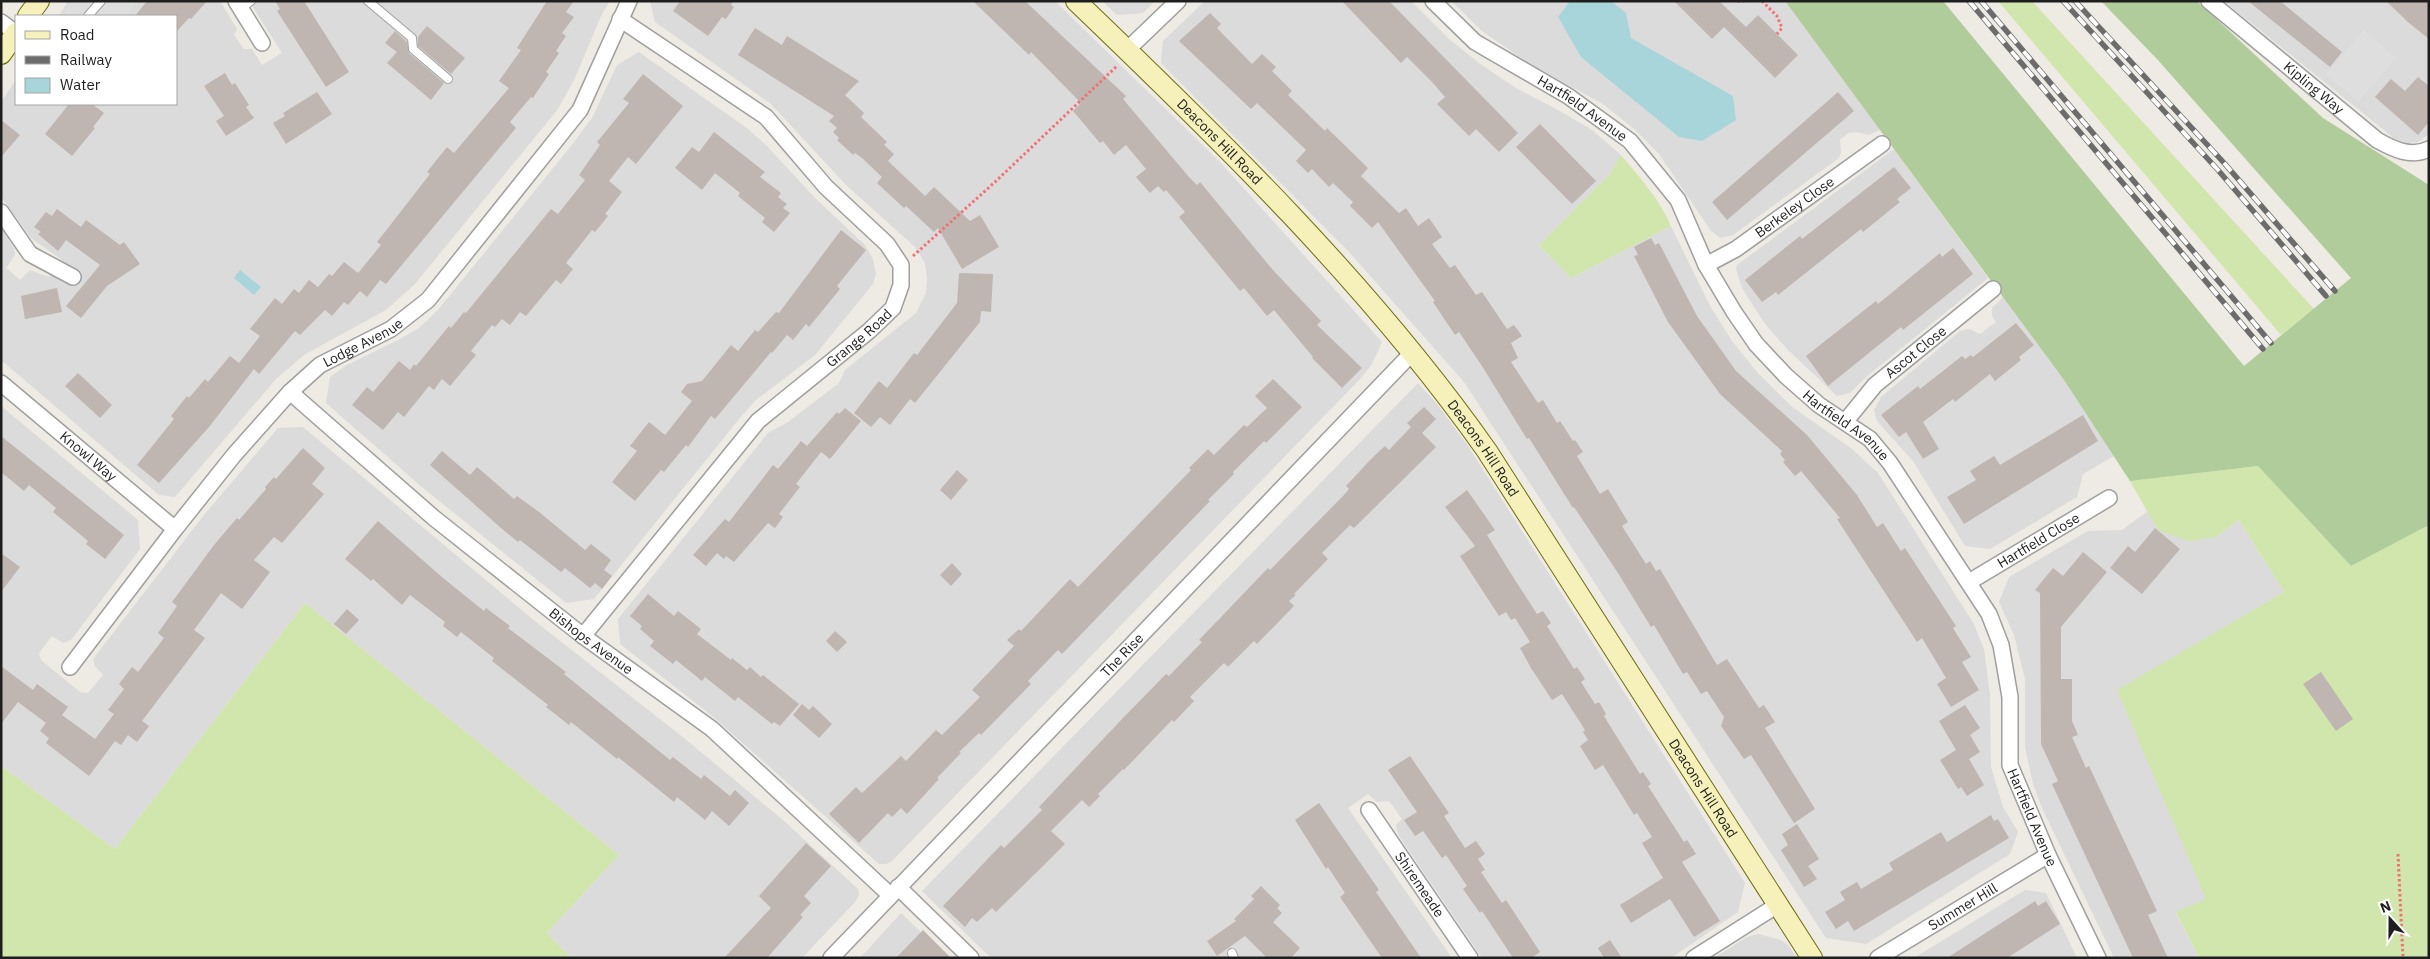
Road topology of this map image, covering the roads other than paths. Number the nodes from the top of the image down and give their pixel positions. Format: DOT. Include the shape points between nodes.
graph roads {
  1 [pos="39,1"];
  2 [pos="101,1"];
  3 [pos="368,1"];
  4 [pos="629,1"];
  5 [pos="1076,1"];
  6 [pos="1178,1"];
  7 [pos="1433,1"];
  8 [pos="2209,1"];
  9 [pos="243,4"];
  10 [pos="29,15"];
  11 [pos="89,15"];
  12 [pos="620,19"];
  13 [pos="1,22"];
  14 [pos="15,32"];
  15 [pos="15,34"];
  16 [pos="262,43"];
  17 [pos="1,54"];
  18 [pos="1125,55"];
  19 [pos="448,79"];
  20 [pos="1882,144"];
  21 [pos="2429,149"];
  22 [pos="1,212"];
  23 [pos="1706,265"];
  24 [pos="73,277"];
  25 [pos="1993,289"];
  26 [pos="1412,352"];
  27 [pos="1,383"];
  28 [pos="290,392"];
  29 [pos="1845,422"];
  30 [pos="2109,498"];
  31 [pos="175,529"];
  32 [pos="1969,582"];
  33 [pos="583,636"];
  34 [pos="70,667"];
  35 [pos="1370,810"];
  36 [pos="2048,855"];
  37 [pos="894,891"];
  38 [pos="1779,904"];
  39 [pos="831,958"];
  40 [pos="971,958"];
  41 [pos="1470,958"];
  42 [pos="1694,958"];
  43 [pos="1812,958"];
  44 [pos="1878,958"];
  45 [pos="2098,958"];
  1 -- 10 [label="street"];
  2 -- 11 [label="lane"];
  3 -- 19 [label="lane" via="412,38 413,49"];
  4 -- 12 [label="street, Lodge Avenue"];
  5 -- 18 [label="street, Deacons Hill Road"];
  6 -- 18 [label="street"];
  7 -- 23 [label="street, Hartfield Avenue" via="1475,42 1568,96 1630,141 1678,200"];
  8 -- 21 [label="street, Kipling Way" via="2377,140 2396,150 2412,153"];
  9 -- 16 [label="street"];
  12 -- 28 [label="street, Lodge Avenue" via="580,110 428,300 391,328 320,365"];
  12 -- 33 [label="street, Grange Road" via="766,117 826,187 887,244 901,265 901,285 893,308 869,331 758,421"];
  13 -- 14 [label="street"];
  15 -- 17 [label="street"];
  18 -- 26 [label="street, Deacons Hill Road" via="1200,122 1321,248"];
  20 -- 23 [label="street, Berkeley Close" via="1736,249"];
  22 -- 24 [label="street" via="30,254"];
  23 -- 29 [label="street, Hartfield Avenue" via="1756,344 1813,399"];
  25 -- 29 [label="street, Ascot Close" via="1875,385"];
  26 -- 37 [label="street, The Rise"];
  26 -- 38 [label="street, Deacons Hill Road" via="1487,451"];
  27 -- 31 [label="street, Knowl Way"];
  28 -- 31 [label="street, Lodge Avenue"];
  28 -- 33 [label="street, Bishops Avenue" via="434,518"];
  29 -- 32 [label="street, Hartfield Avenue" via="1870,439 1890,462"];
  30 -- 32 [label="street, Hartfield Close"];
  31 -- 34 [label="street, Lodge Avenue"];
  32 -- 36 [label="street, Hartfield Avenue" via="1989,614 2001,646 2010,697 2010,766"];
  33 -- 37 [label="street, Bishops Avenue" via="712,729"];
  35 -- 41 [label="street, Shiremeade"];
  36 -- 44 [label="street, Summer Hill"];
  36 -- 45 [label="street, Hartfield Avenue"];
  37 -- 39 [label="street, The Rise"];
  37 -- 40 [label="street, Bishops Avenue"];
  38 -- 42 [label="street"];
  38 -- 43 [label="street, Deacons Hill Road"];
}
